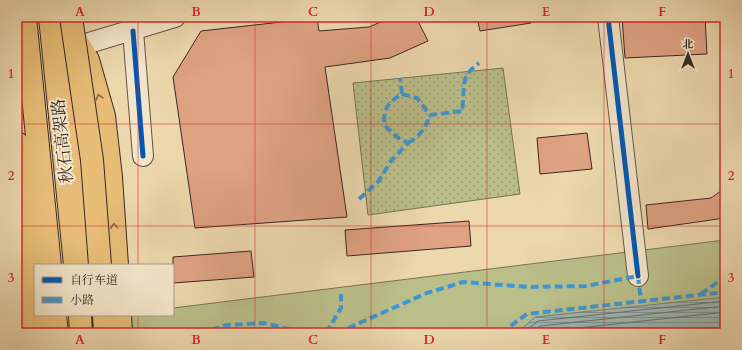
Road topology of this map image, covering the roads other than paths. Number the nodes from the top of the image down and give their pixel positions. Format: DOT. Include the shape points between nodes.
graph roads {
  1 [pos="25,17"];
  2 [pos="61,17"];
  3 [pos="175,17"];
  4 [pos="608,17"];
  5 [pos="133,31"];
  6 [pos="80,46"];
  7 [pos="17,50"];
  8 [pos="17,58"];
  9 [pos="17,144"];
  10 [pos="143,156"];
  11 [pos="17,174"];
  12 [pos="39,264"];
  13 [pos="50,264"];
  14 [pos="75,264"];
  15 [pos="86,264"];
  16 [pos="100,264"];
  17 [pos="117,264"];
  18 [pos="638,276"];
  19 [pos="34,278"];
  20 [pos="34,299"];
  21 [pos="40,316"];
  22 [pos="80,316"];
  23 [pos="89,316"];
  24 [pos="104,316"];
  25 [pos="120,316"];
  26 [pos="44,326"];
  27 [pos="81,333"];
  28 [pos="91,333"];
  29 [pos="105,333"];
  30 [pos="121,333"];
  1 -- 13 [label="main road, 秋石高架路"];
  2 -- 6 [label="main road"];
  2 -- 14 [label="main road, 秋石高架路"];
  2 -- 15 [label="main road" via="80,169"];
  2 -- 16 [label="main road, bridge" via="92,160"];
  3 -- 5 [label="street"];
  4 -- 18 [label="street"];
  5 -- 6 [label="street"];
  5 -- 10 [label="street"];
  17 -- 6 [label="main road, one-way" via="104,116 88,60"];
  7 -- 8 [label="main road"];
  7 -- 12 [label="main road" via="34,192"];
  9 -- 19 [label="main road"];
  11 -- 20 [label="main road" via="27,280"];
  21 -- 26 [label="main road"];
  22 -- 27 [label="main road"];
  23 -- 28 [label="main road"];
  24 -- 29 [label="main road"];
  25 -- 30 [label="main road"];
}
